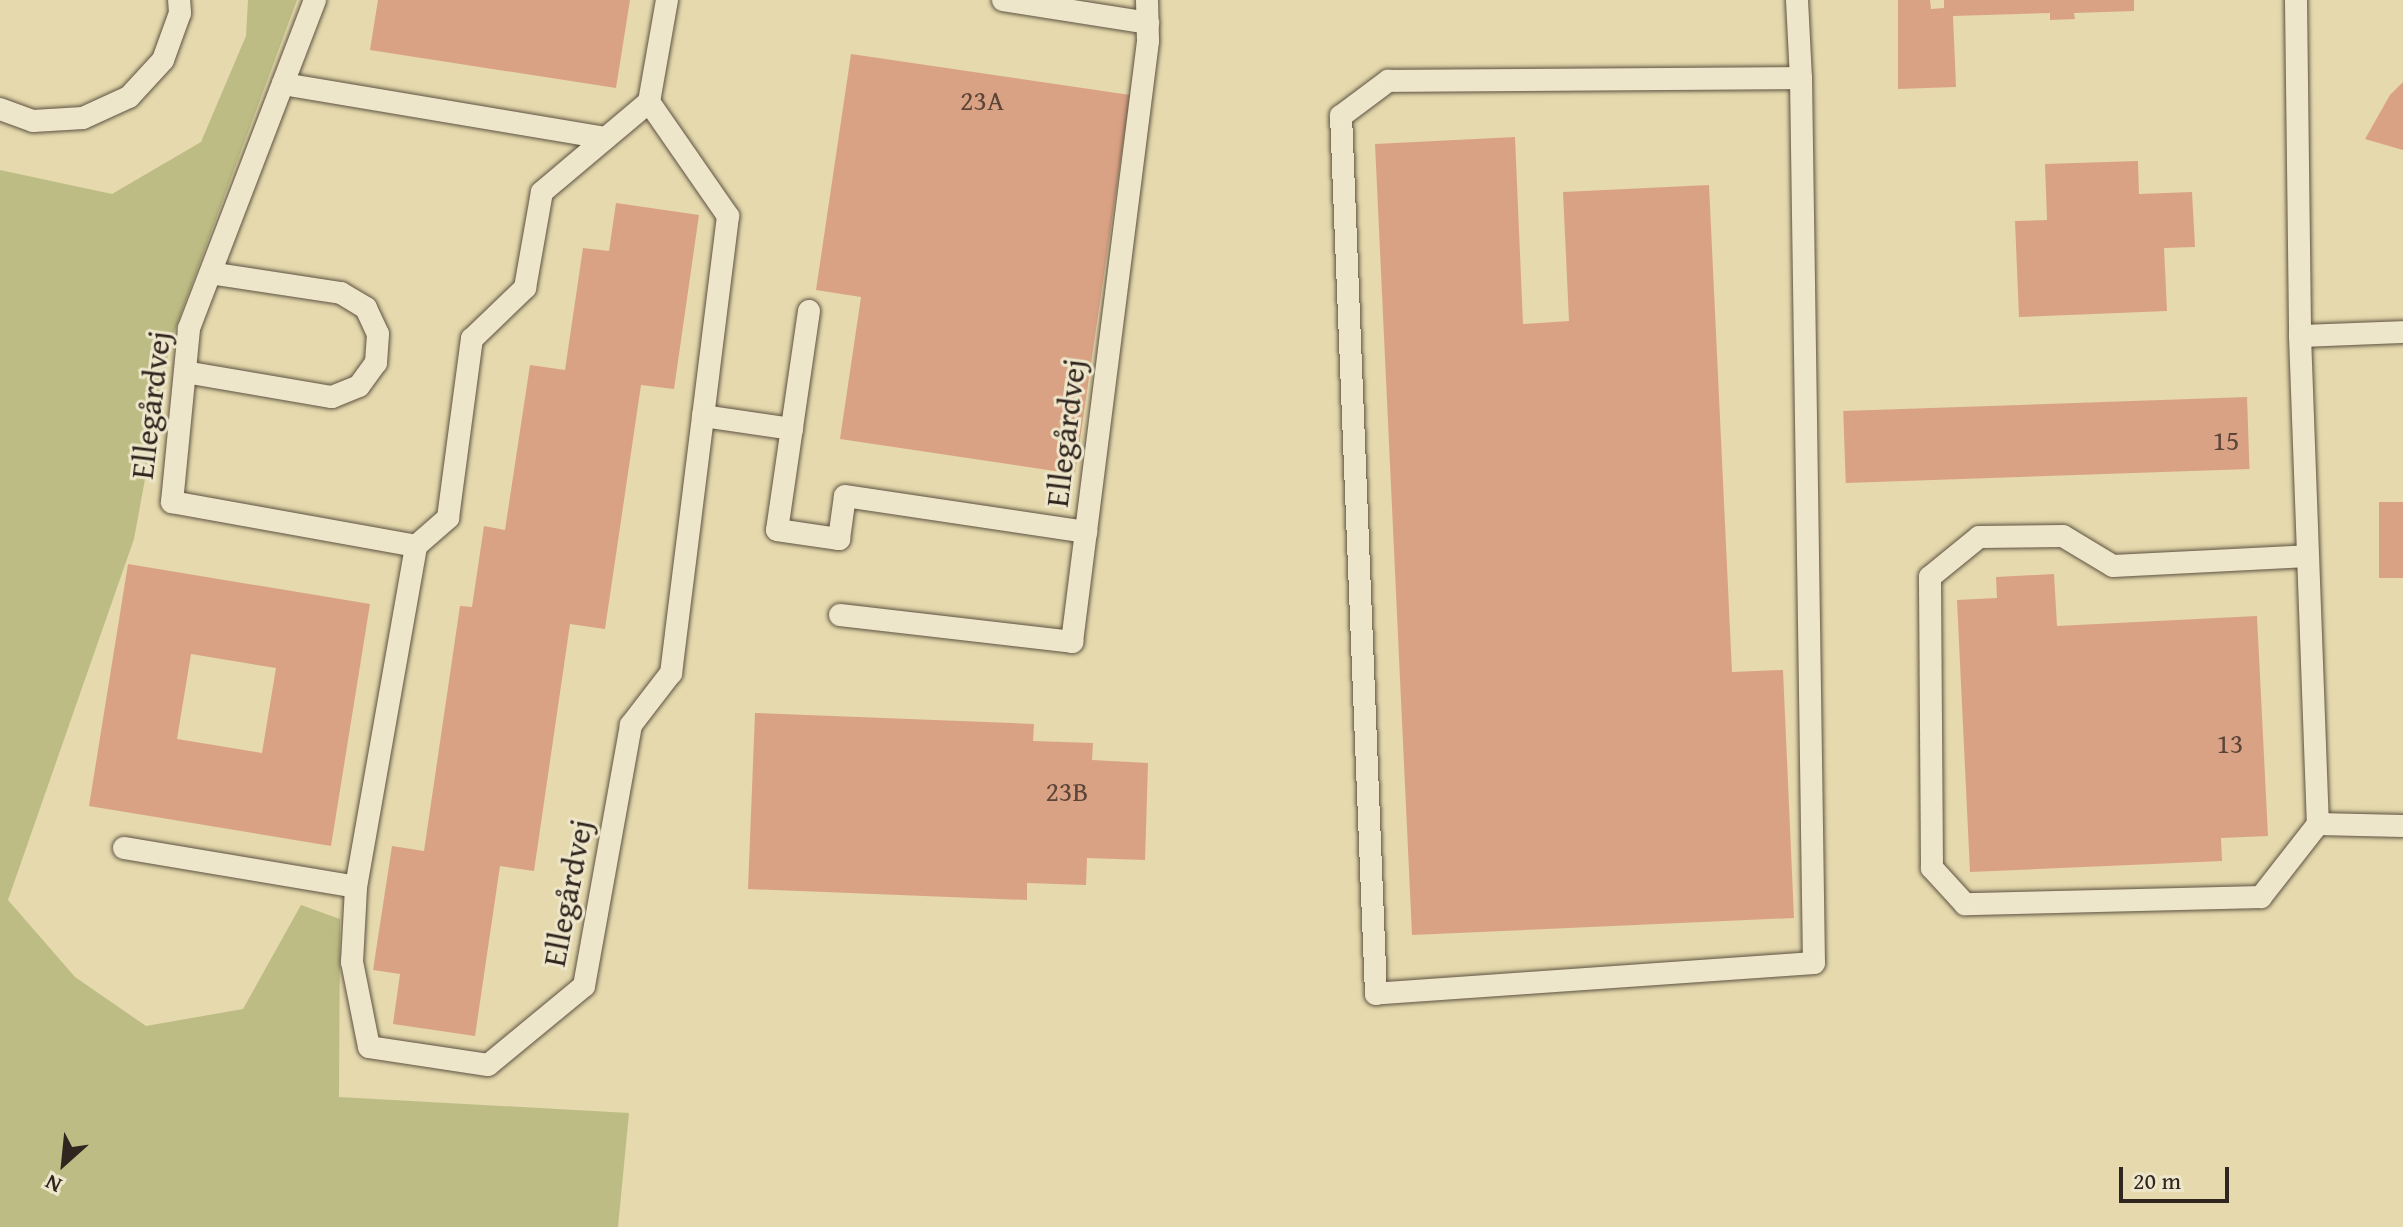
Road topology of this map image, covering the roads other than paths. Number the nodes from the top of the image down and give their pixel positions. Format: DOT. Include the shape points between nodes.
graph roads {
  1 [pos="179,0"];
  2 [pos="315,0"];
  3 [pos="667,0"];
  4 [pos="1003,0"];
  5 [pos="1147,0"];
  6 [pos="1797,0"];
  7 [pos="2296,0"];
  8 [pos="1100,8"];
  9 [pos="1148,23"];
  10 [pos="1801,78"];
  11 [pos="283,84"];
  12 [pos="649,102"];
  13 [pos="0,109"];
  14 [pos="606,138"];
  15 [pos="211,273"];
  16 [pos="809,311"];
  17 [pos="2403,332"];
  18 [pos="2300,336"];
  19 [pos="185,372"];
  20 [pos="703,416"];
  21 [pos="792,429"];
  22 [pos="1086,532"];
  23 [pos="416,546"];
  24 [pos="2308,556"];
  25 [pos="840,615"];
  26 [pos="2318,824"];
  27 [pos="2403,826"];
  28 [pos="124,848"];
  29 [pos="356,887"];
  1 -- 13 [label="lane" via="180,13 163,60 129,97 83,118 33,121"];
  2 -- 11 [label="lane, Ellegårdvej"];
  3 -- 12 [label="lane"];
  4 -- 8 [label="lane"];
  5 -- 9 [label="lane, Ellegårdvej"];
  6 -- 10 [label="lane"];
  7 -- 18 [label="lane"];
  8 -- 9 [label="lane"];
  9 -- 22 [label="lane, Ellegårdvej"];
  10 -- 10 [label="lane" via="1388,81 1341,116 1376,994 1814,963"];
  11 -- 14 [label="lane"];
  11 -- 15 [label="lane, Ellegårdvej"];
  12 -- 14 [label="lane"];
  12 -- 20 [label="lane, Ellegårdvej" via="728,216"];
  14 -- 23 [label="lane" via="542,192 525,288 472,339 448,518"];
  15 -- 19 [label="lane, Ellegårdvej" via="189,329"];
  15 -- 19 [label="lane" via="341,293 366,308 378,334 376,363 359,386 332,397"];
  16 -- 21 [label="lane"];
  17 -- 18 [label="lane"];
  18 -- 24 [label="lane"];
  19 -- 23 [label="lane, Ellegårdvej" via="172,502"];
  20 -- 21 [label="lane"];
  20 -- 29 [label="lane, Ellegårdvej" via="671,673 631,725 584,986 488,1065 369,1047 352,962"];
  21 -- 22 [label="lane" via="777,530 839,539 845,496"];
  22 -- 25 [label="lane, Ellegårdvej" via="1072,642"];
  23 -- 29 [label="lane, Ellegårdvej"];
  24 -- 26 [label="lane"];
  24 -- 26 [label="lane" via="2113,566 2063,536 1979,537 1930,577 1932,868 1965,904 2261,897"];
  26 -- 27 [label="lane"];
  28 -- 29 [label="lane"];
}
